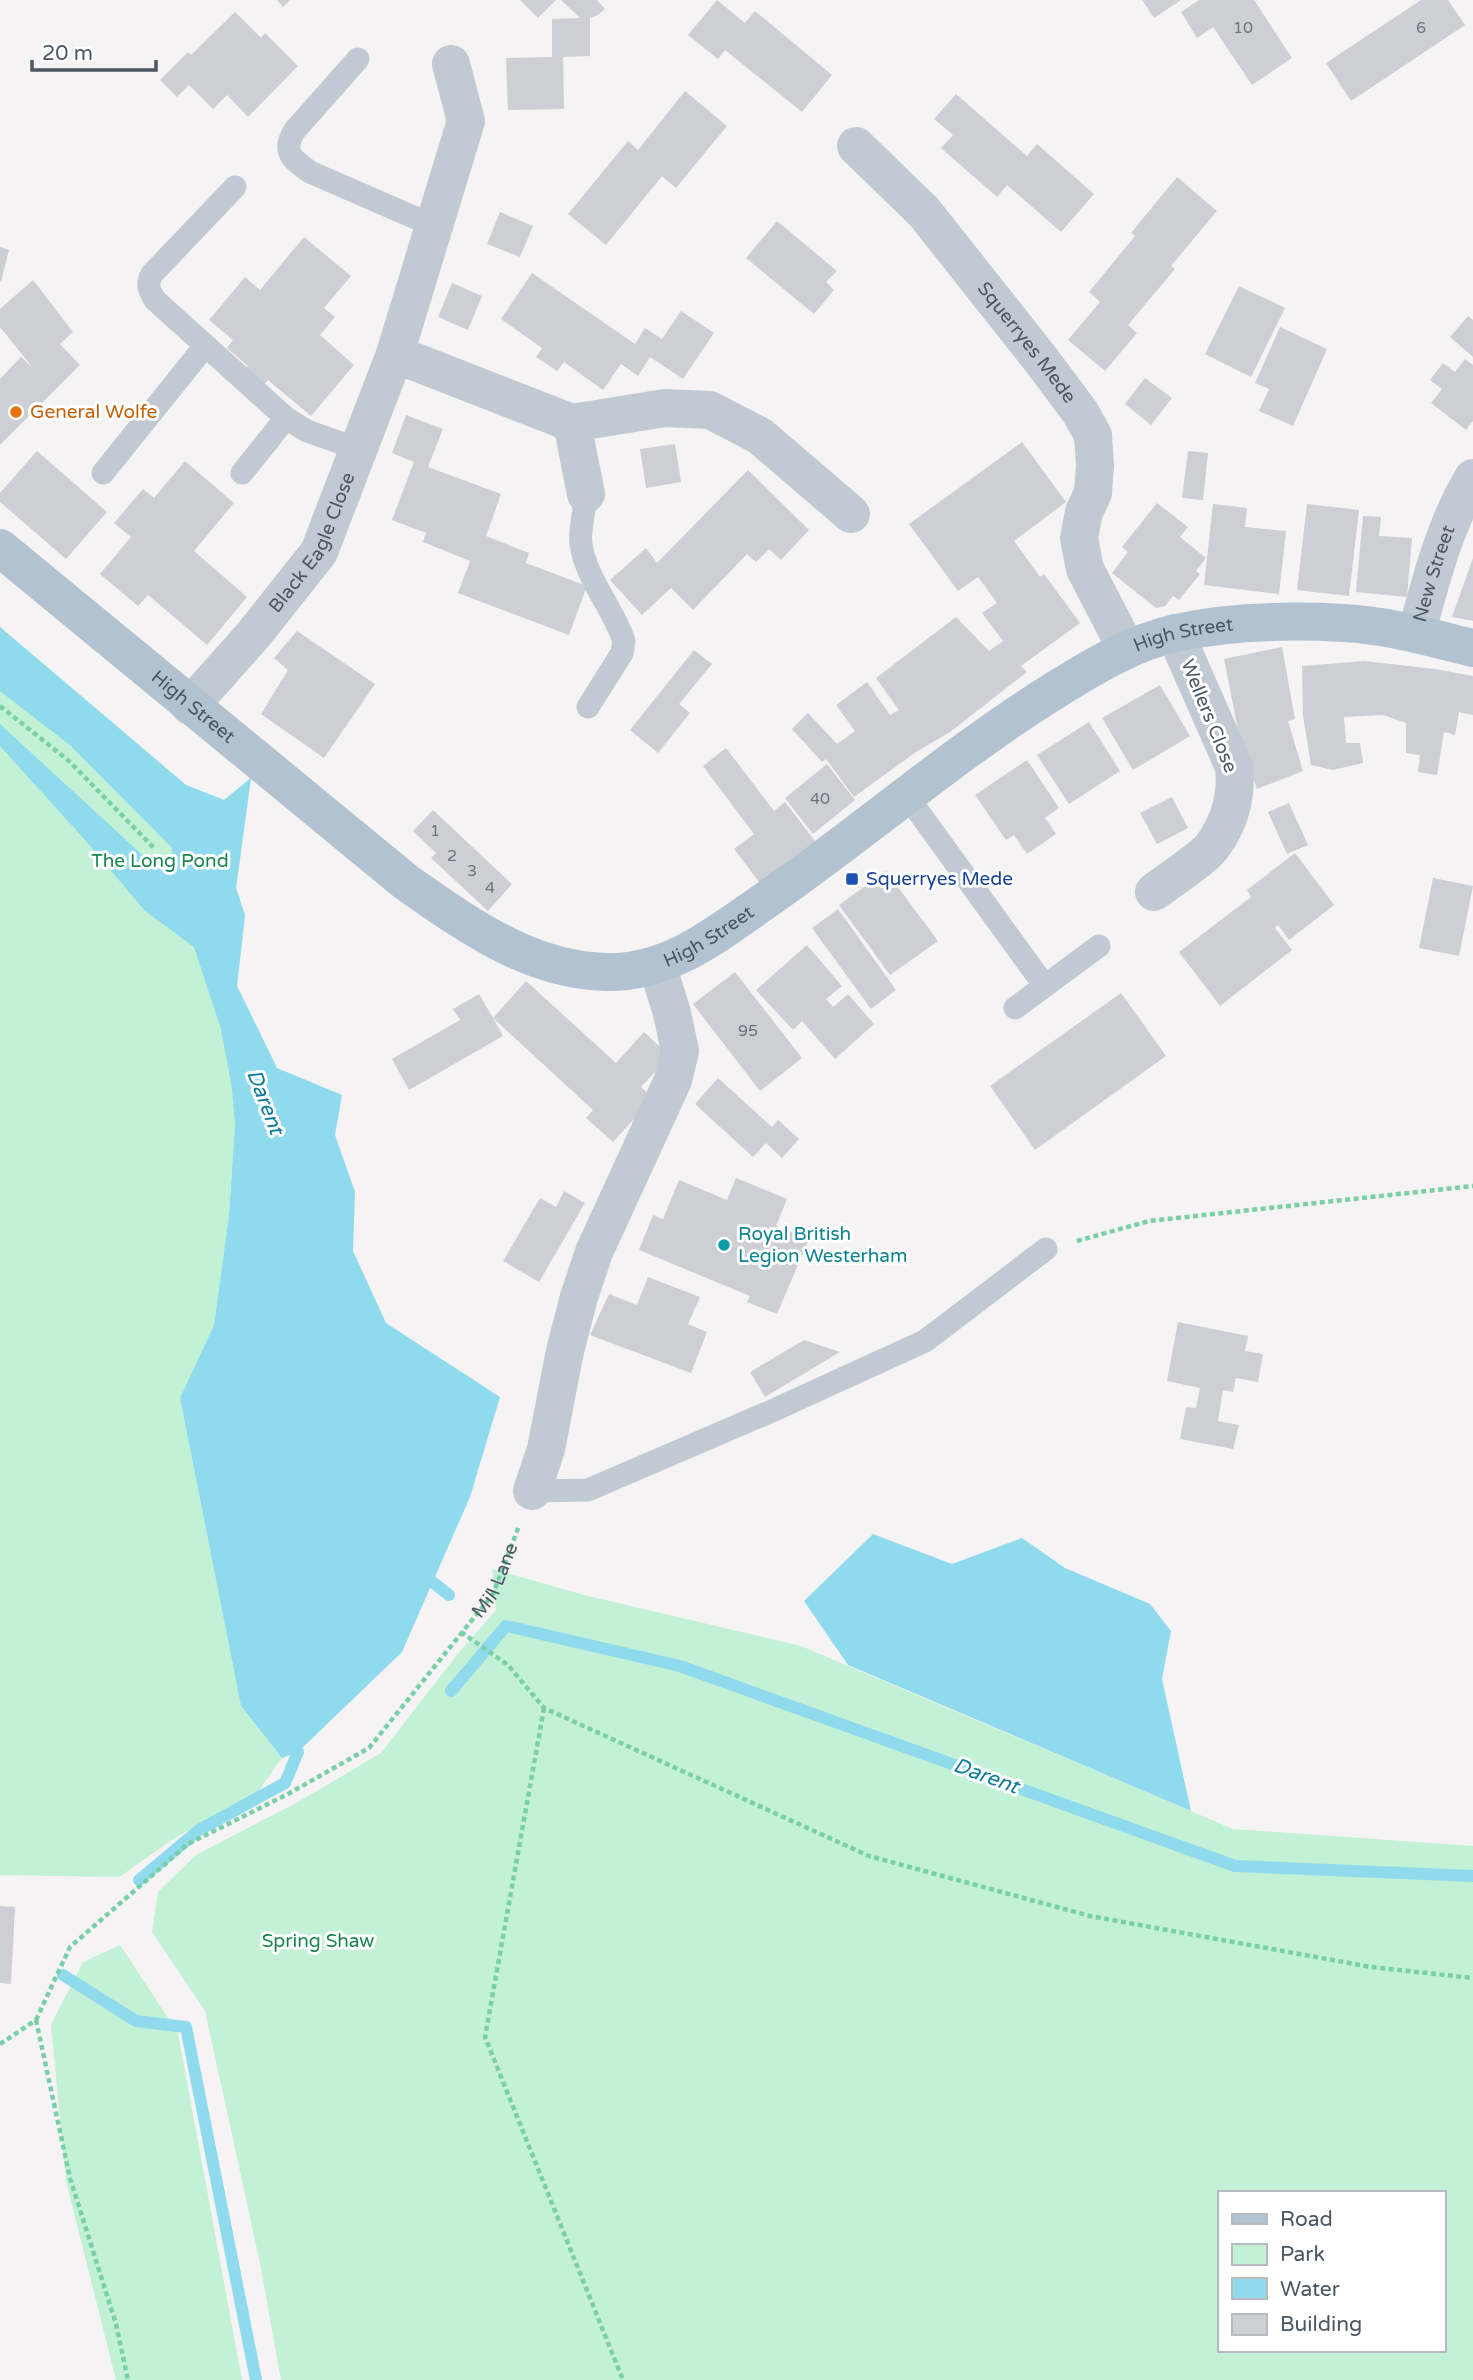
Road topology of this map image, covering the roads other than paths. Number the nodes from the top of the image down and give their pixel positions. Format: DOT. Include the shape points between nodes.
graph roads {
  1 [pos="358,60"];
  2 [pos="451,64"];
  3 [pos="856,146"];
  4 [pos="235,187"];
  5 [pos="434,226"];
  6 [pos="205,346"];
  7 [pos="395,354"];
  8 [pos="286,418"];
  9 [pos="572,422"];
  10 [pos="358,449"];
  11 [pos="103,473"];
  12 [pos="242,473"];
  13 [pos="1473,478"];
  14 [pos="586,494"];
  15 [pos="850,514"];
  16 [pos="0,548"];
  17 [pos="1175,633"];
  18 [pos="1416,634"];
  19 [pos="1473,648"];
  20 [pos="1127,650"];
  21 [pos="190,706"];
  22 [pos="588,707"];
  23 [pos="907,796"];
  24 [pos="1154,892"];
  25 [pos="1098,946"];
  26 [pos="657,965"];
  27 [pos="1044,985"];
  28 [pos="1015,1008"];
  29 [pos="1046,1249"];
  30 [pos="532,1491"];
  1 -- 5 [label="lane" via="295,130 288,151 310,172"];
  2 -- 5 [label="street, Black Eagle Close" via="466,121"];
  3 -- 20 [label="street, Squerryes Mede" via="924,212 1042,361 1093,435 1093,493 1079,538 1084,569"];
  4 -- 6 [label="lane" via="148,281 155,300"];
  5 -- 7 [label="street, Black Eagle Close"];
  6 -- 8 [label="lane"];
  6 -- 11 [label="lane"];
  7 -- 9 [label="street"];
  7 -- 10 [label="street, Black Eagle Close"];
  8 -- 10 [label="lane" via="307,431"];
  8 -- 12 [label="lane"];
  9 -- 14 [label="street"];
  9 -- 15 [label="street" via="665,408 710,410 760,436"];
  10 -- 21 [label="street, Black Eagle Close" via="319,552"];
  13 -- 18 [label="street, New Street" via="1440,549"];
  14 -- 22 [label="lane" via="581,546 624,641 622,653"];
  16 -- 21 [label="main road, High Street"];
  17 -- 18 [label="main road, High Street" via="1284,622 1346,623"];
  17 -- 20 [label="main road, High Street"];
  17 -- 24 [label="street, Wellers Close" via="1234,767 1236,788 1229,816 1213,846"];
  18 -- 19 [label="main road, High Street"];
  20 -- 23 [label="main road, High Street" via="1035,703"];
  21 -- 26 [label="main road, High Street" via="406,882 472,928 529,956 573,968 606,972"];
  23 -- 26 [label="main road, High Street" via="704,943"];
  23 -- 27 [label="lane"];
  25 -- 27 [label="lane"];
  26 -- 30 [label="street" via="680,1051 673,1080 594,1252"];
  27 -- 28 [label="lane"];
  29 -- 30 [label="lane" via="925,1341 588,1490"];
}
